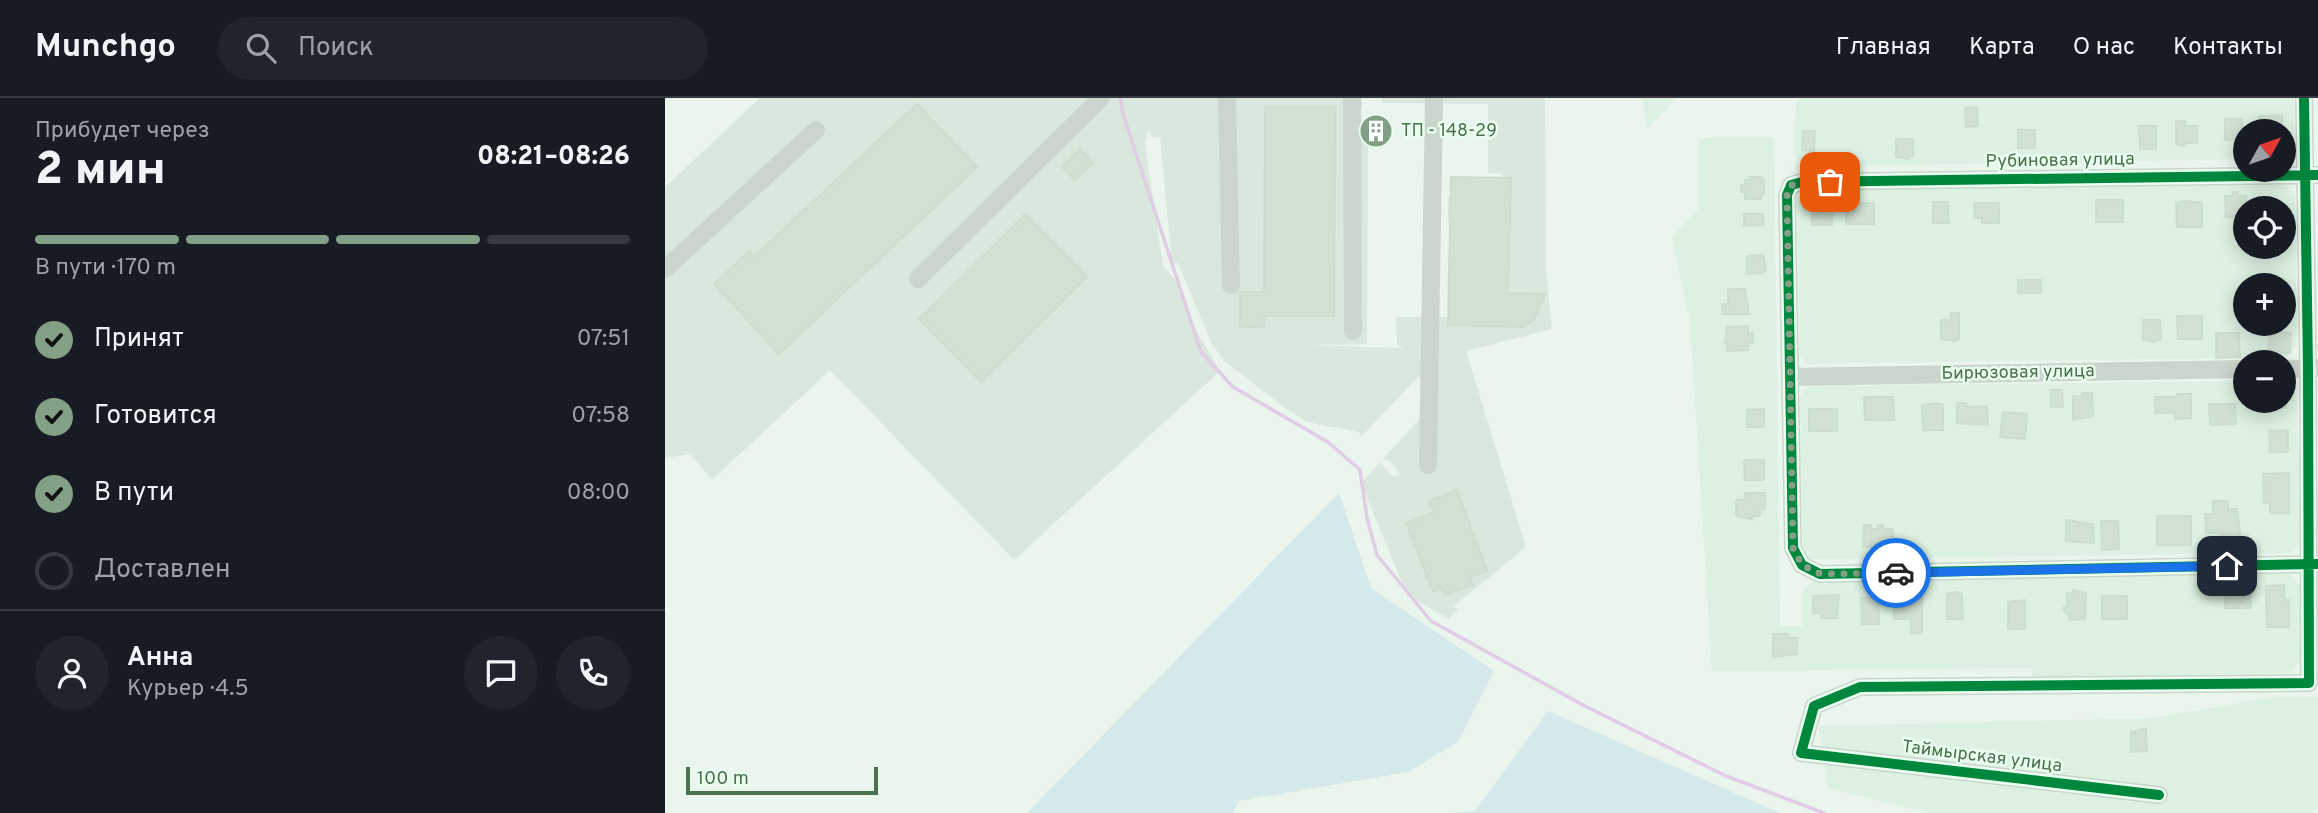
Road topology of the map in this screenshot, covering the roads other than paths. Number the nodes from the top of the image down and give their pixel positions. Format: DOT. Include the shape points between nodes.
graph roads {
  1 [pos="1101,98"];
  2 [pos="1227,98"];
  3 [pos="1352,98"];
  4 [pos="1434,98"];
  5 [pos="2304,98"];
  6 [pos="816,131"];
  7 [pos="2312,175"];
  8 [pos="665,270"];
  9 [pos="918,279"];
  10 [pos="1231,285"];
  11 [pos="1353,331"];
  12 [pos="2313,368"];
  13 [pos="2233,369"];
  14 [pos="1790,377"];
  15 [pos="1428,464"];
  16 [pos="2313,564"];
  17 [pos="2159,795"];
  1 -- 9 [label="street"];
  2 -- 10 [label="street"];
  3 -- 11 [label="street"];
  4 -- 15 [label="street"];
  5 -- 7 [label="street"];
  6 -- 8 [label="street"];
  7 -- 12 [label="street"];
  7 -- 14 [label="street, Рубиновая улица" via="1791,185 1787,195"];
  12 -- 16 [label="street"];
  13 -- 14 [label="street, Бирюзовая улица"];
  14 -- 16 [label="street" via="1793,548 1802,565 1821,574"];
  16 -- 17 [label="street, Таймырская улица" via="2309,683 1860,687 1814,706 1801,753"];
}
